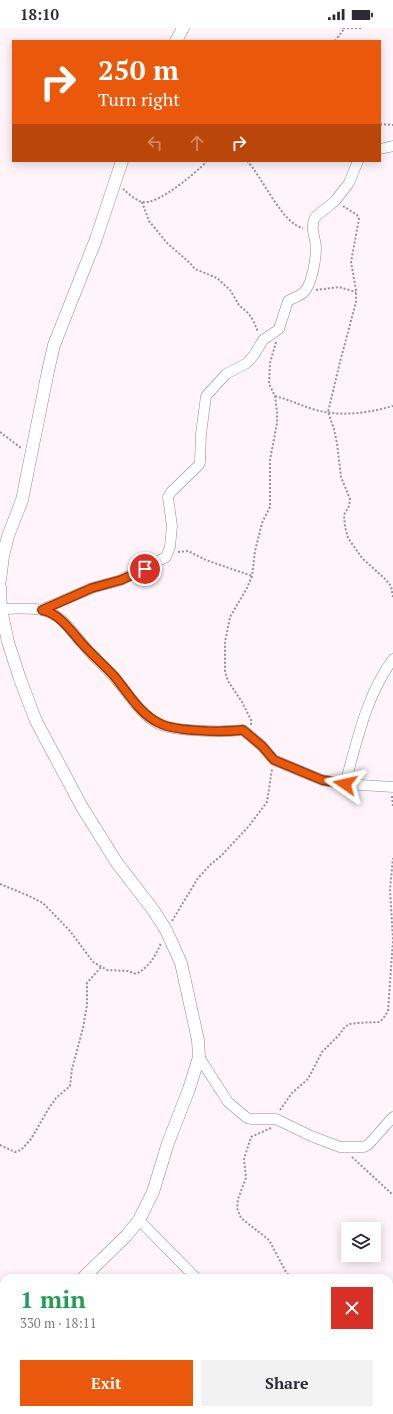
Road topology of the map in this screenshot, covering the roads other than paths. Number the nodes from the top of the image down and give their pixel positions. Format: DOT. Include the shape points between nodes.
graph roads {
  1 [pos="183,28"];
  2 [pos="177,40"];
  3 [pos="393,146"];
  4 [pos="381,149"];
  5 [pos="122,162"];
  6 [pos="358,162"];
  7 [pos="0,580"];
  8 [pos="0,587"];
  9 [pos="1,609"];
  10 [pos="42,610"];
  11 [pos="393,659"];
  12 [pos="345,784"];
  13 [pos="393,787"];
  14 [pos="199,1057"];
  15 [pos="393,1117"];
  16 [pos="139,1220"];
  17 [pos="87,1274"];
  18 [pos="192,1274"];
  1 -- 2 [label="street"];
  3 -- 4 [label="street"];
  5 -- 7 [label="street" via="96,239 54,345 22,500 8,536"];
  6 -- 10 [label="street" via="349,183 335,201 316,217 312,227 316,247 309,284 304,291 288,301 279,329 263,340 247,363 226,374 206,396 199,465 168,497 172,526 170,547 166,557 121,580 92,588"];
  8 -- 9 [label="street"];
  9 -- 10 [label="street"];
  9 -- 14 [label="street" via="8,642 36,721 82,807 117,863 154,911 181,963 196,1025"];
  10 -- 12 [label="street" via="63,622 114,676 146,715 159,724 171,728 223,732 242,730 252,736 274,760 322,780"];
  11 -- 12 [label="street" via="369,702"];
  12 -- 13 [label="street"];
  14 -- 15 [label="street" via="228,1102 247,1118 280,1121 340,1147 364,1147 370,1144"];
  14 -- 16 [label="street" via="153,1192"];
  16 -- 17 [label="street" via="118,1245"];
  16 -- 18 [label="street"];
}
